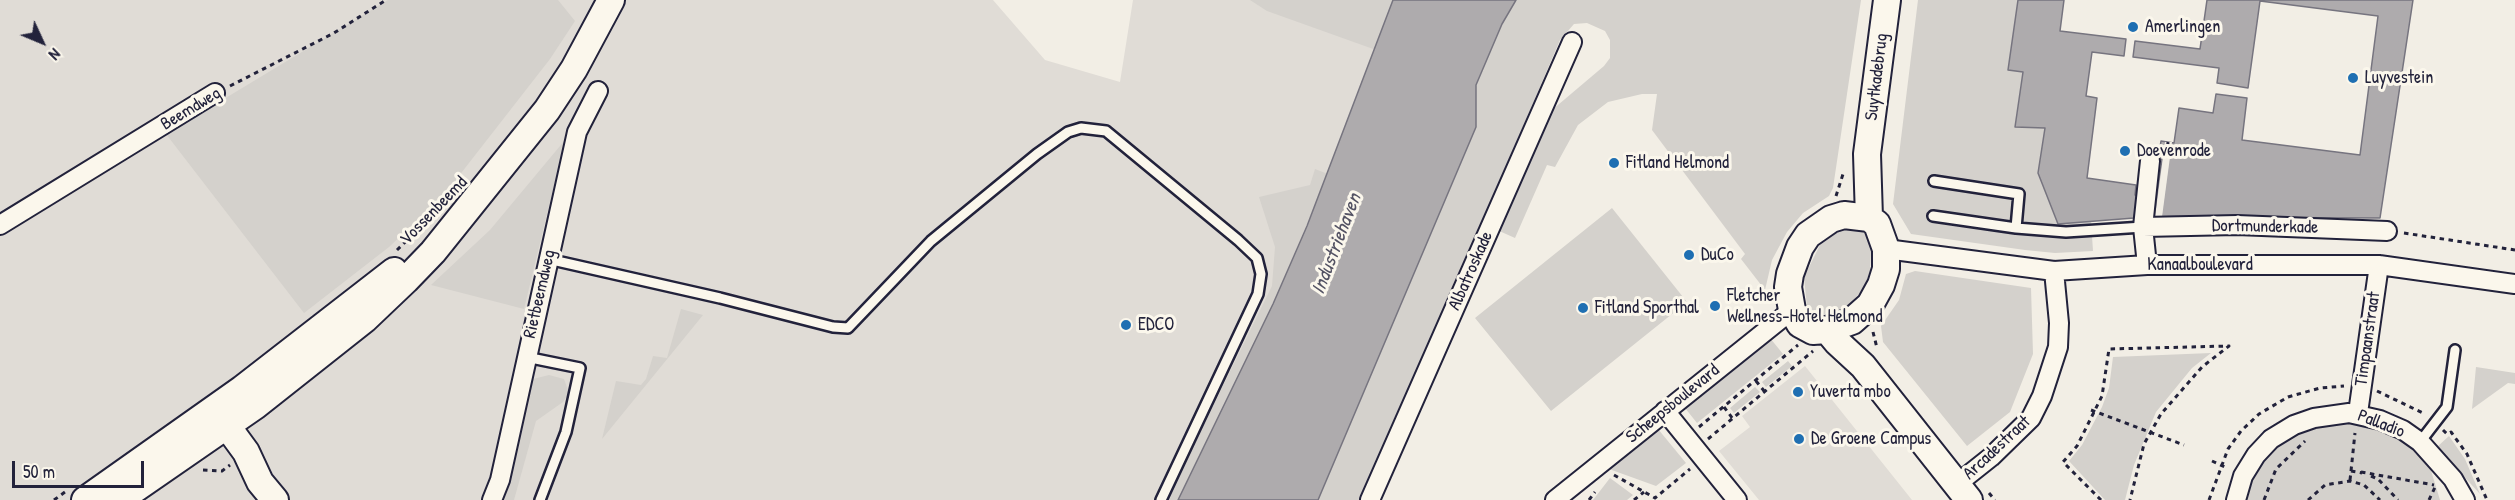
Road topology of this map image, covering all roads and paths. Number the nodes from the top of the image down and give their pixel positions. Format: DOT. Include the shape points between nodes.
graph roads {
  1 [pos="386,0"];
  2 [pos="611,0"];
  3 [pos="1887,0"];
  4 [pos="1572,42"];
  5 [pos="598,91"];
  6 [pos="215,93"];
  7 [pos="1867,154"];
  8 [pos="2150,161"];
  9 [pos="1934,181"];
  10 [pos="450,212"];
  11 [pos="1844,215"];
  12 [pos="1933,216"];
  13 [pos="1869,218"];
  14 [pos="2143,220"];
  15 [pos="0,225"];
  16 [pos="2016,228"];
  17 [pos="2387,231"];
  18 [pos="1886,249"];
  19 [pos="2515,250"];
  20 [pos="397,251"];
  21 [pos="548,258"];
  22 [pos="2147,265"];
  23 [pos="2379,265"];
  24 [pos="2054,271"];
  25 [pos="2515,284"];
  26 [pos="1792,310"];
  27 [pos="1852,321"];
  28 [pos="1823,338"];
  29 [pos="1804,340"];
  30 [pos="2455,350"];
  31 [pos="526,357"];
  32 [pos="1863,366"];
  33 [pos="1756,381"];
  34 [pos="1765,392"];
  35 [pos="1724,407"];
  36 [pos="1665,411"];
  37 [pos="2093,411"];
  38 [pos="2358,413"];
  39 [pos="1733,419"];
  40 [pos="215,425"];
  41 [pos="2347,429"];
  42 [pos="2151,431"];
  43 [pos="2308,439"];
  44 [pos="2420,442"];
  45 [pos="2184,445"];
  46 [pos="1695,448"];
  47 [pos="233,463"];
  48 [pos="1597,466"];
  49 [pos="196,471"];
  50 [pos="2351,471"];
  51 [pos="2361,472"];
  52 [pos="2350,481"];
  53 [pos="2444,482"];
  54 [pos="267,491"];
  55 [pos="1644,492"];
  56 [pos="1963,492"];
  57 [pos="1654,499"];
  58 [pos="85,500"];
  59 [pos="119,500"];
  60 [pos="492,500"];
  61 [pos="540,500"];
  62 [pos="1161,500"];
  63 [pos="1370,500"];
  64 [pos="1555,500"];
  65 [pos="1634,500"];
  66 [pos="1737,500"];
  67 [pos="2101,500"];
  68 [pos="2130,500"];
  69 [pos="2236,500"];
  70 [pos="2264,500"];
  71 [pos="2308,500"];
  72 [pos="2380,500"];
  73 [pos="2398,500"];
  74 [pos="2429,500"];
  75 [pos="2465,500"];
  1 -- 6 [label="path, Beemdweg" via="334,33"];
  2 -- 10 [label="street, Vossenbeemd" via="547,110"];
  3 -- 7 [label="street, Suytkadebrug"];
  4 -- 63 [label="street, Albatroskade"];
  5 -- 21 [label="street, Rietbeemdweg" via="577,132"];
  6 -- 15 [label="street, Beemdweg"];
  7 -- 11 [label="street, Suytkadebrug"];
  7 -- 13 [label="street, Suytkadebrug"];
  8 -- 14 [label="street"];
  9 -- 16 [label="lane" via="2019,194"];
  10 -- 20 [label="path, Vossenbeemd"];
  10 -- 40 [label="street, Vossenbeemd" via="433,252 365,319"];
  11 -- 13 [label="street"];
  11 -- 26 [label="street" via="1819,226 1800,247 1788,287"];
  12 -- 16 [label="lane"];
  13 -- 18 [label="street" via="1882,234"];
  14 -- 16 [label="lane" via="2066,232"];
  14 -- 17 [label="street, Dortmunderkade"];
  14 -- 22 [label="street"];
  17 -- 19 [label="path"];
  18 -- 24 [label="street, Kanaalboulevard"];
  18 -- 27 [label="street" via="1881,285 1870,305"];
  21 -- 31 [label="street, Rietbeemdweg"];
  21 -- 62 [label="lane" via="848,328 931,241 1052,142 1081,128 1106,131 1251,252 1261,274 1258,294"];
  22 -- 23 [label="street, Kanaalboulevard"];
  22 -- 24 [label="street, Kanaalboulevard"];
  23 -- 25 [label="street, Kanaalboulevard"];
  23 -- 38 [label="street, Timpaanstraat"];
  24 -- 56 [label="street, Arcadestraat" via="2058,347 2042,396 2031,418"];
  26 -- 28 [label="street" via="1800,324"];
  26 -- 36 [label="street, Scheepsboulevard"];
  27 -- 28 [label="street"];
  27 -- 32 [label="street"];
  28 -- 32 [label="street"];
  28 -- 34 [label="path"];
  29 -- 33 [label="path"];
  30 -- 44 [label="lane" via="2447,407"];
  31 -- 60 [label="street, Rietbeemdweg" via="500,480"];
  31 -- 61 [label="lane" via="580,368 567,432"];
  32 -- 56 [label="street"];
  33 -- 34 [label="path"];
  33 -- 35 [label="path"];
  34 -- 39 [label="path"];
  35 -- 39 [label="path"];
  35 -- 46 [label="path"];
  36 -- 46 [label="street"];
  36 -- 48 [label="street, Scheepsboulevard"];
  37 -- 42 [label="path"];
  37 -- 42 [label="path" via="2104,388 2109,349 2229,346 2182,389"];
  37 -- 67 [label="path" via="2077,446 2063,462"];
  38 -- 44 [label="street, Palladio" via="2403,430"];
  38 -- 69 [label="street, Palladio" via="2314,418 2271,439 2243,476"];
  39 -- 46 [label="path"];
  40 -- 47 [label="street"];
  40 -- 54 [label="street" via="246,452"];
  40 -- 58 [label="street, Vossenbeemd"];
  40 -- 59 [label="street, Vossenbeemd"];
  41 -- 50 [label="path" via="2356,429"];
  42 -- 45 [label="path"];
  42 -- 68 [label="path"];
  43 -- 70 [label="path" via="2276,469"];
  44 -- 53 [label="street, Palladio"];
  46 -- 57 [label="path"];
  46 -- 66 [label="street"];
  47 -- 49 [label="path" via="222,471"];
  47 -- 54 [label="street"];
  48 -- 55 [label="path"];
  48 -- 64 [label="street, Scheepsboulevard"];
  50 -- 51 [label="path"];
  50 -- 52 [label="path"];
  51 -- 53 [label="path"];
  51 -- 73 [label="path" via="2378,479"];
  52 -- 71 [label="path" via="2325,485"];
  52 -- 72 [label="path" via="2364,485"];
  53 -- 74 [label="path"];
  53 -- 75 [label="street, Palladio"];
  55 -- 57 [label="path"];
  55 -- 65 [label="path"];
}
